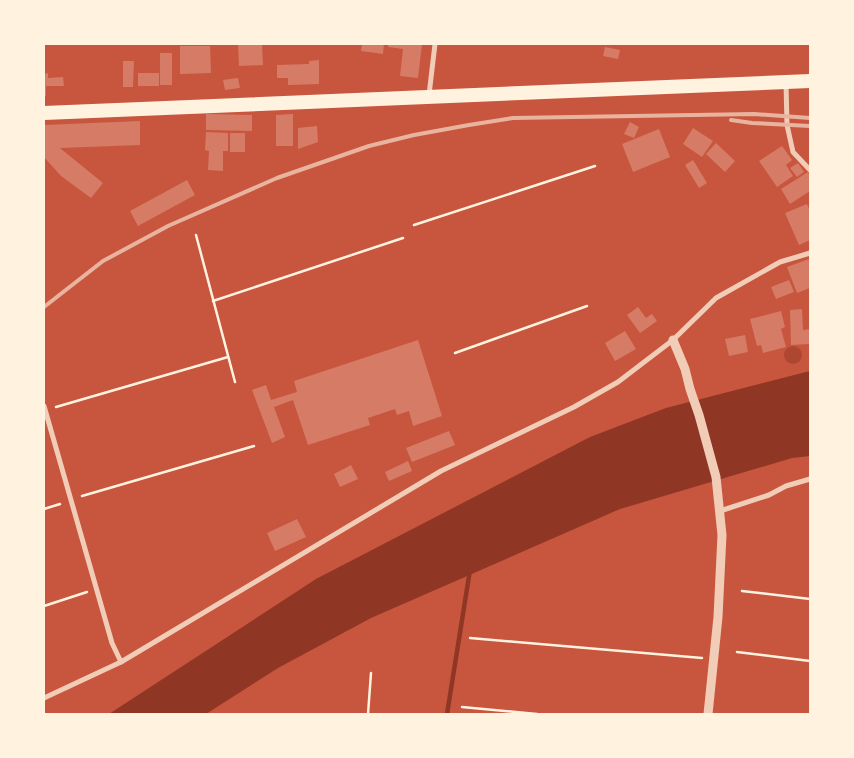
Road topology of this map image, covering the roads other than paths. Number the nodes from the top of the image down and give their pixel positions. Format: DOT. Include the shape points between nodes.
graph roads {
  1 [pos="435,44"];
  2 [pos="810,81"];
  3 [pos="786,83"];
  4 [pos="429,97"];
  5 [pos="44,112"];
  6 [pos="810,170"];
  7 [pos="810,254"];
  8 [pos="673,340"];
  9 [pos="44,406"];
  10 [pos="810,479"];
  11 [pos="720,511"];
  12 [pos="121,662"];
  13 [pos="44,698"];
  14 [pos="708,714"];
  1 -- 4 [label="street"];
  2 -- 3 [label="highway"];
  3 -- 4 [label="highway"];
  3 -- 6 [label="street" via="786,125 793,152"];
  4 -- 5 [label="highway"];
  7 -- 8 [label="street" via="780,262 716,298"];
  8 -- 11 [label="street" via="699,415 716,477"];
  8 -- 12 [label="street" via="618,382 574,408 441,470"];
  9 -- 12 [label="street" via="112,643"];
  10 -- 11 [label="street"];
  11 -- 14 [label="street" via="718,617"];
  12 -- 13 [label="street"];
}
